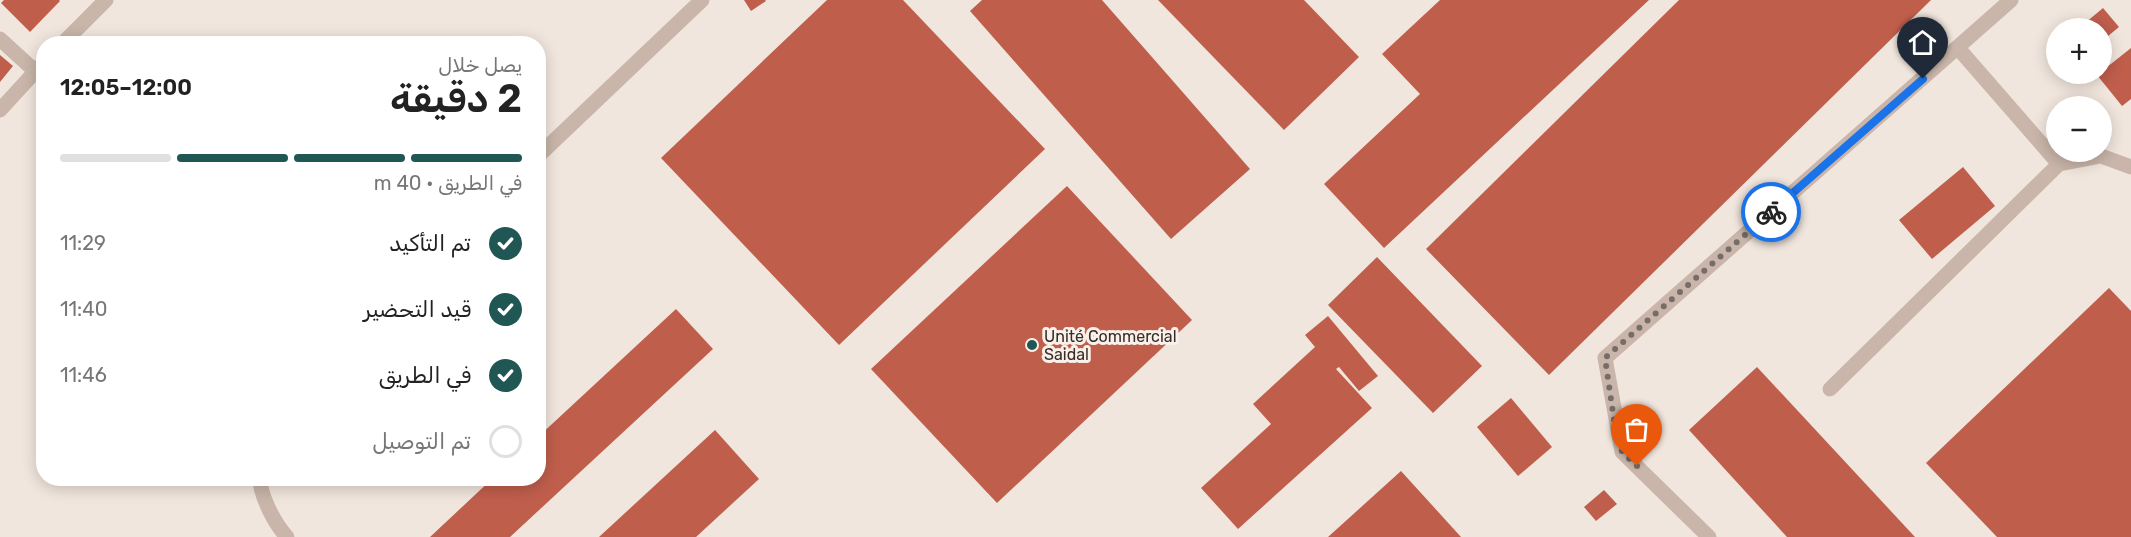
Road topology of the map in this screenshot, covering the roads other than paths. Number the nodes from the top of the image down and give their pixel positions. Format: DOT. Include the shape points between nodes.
graph roads {
  1 [pos="106,0"];
  2 [pos="702,0"];
  3 [pos="2011,0"];
  4 [pos="70,36"];
  5 [pos="0,39"];
  6 [pos="1958,48"];
  7 [pos="36,64"];
  8 [pos="36,69"];
  9 [pos="0,110"];
  10 [pos="546,148"];
  11 [pos="2059,164"];
  12 [pos="2131,167"];
  13 [pos="1830,389"];
  14 [pos="260,486"];
  15 [pos="287,537"];
  16 [pos="1708,537"];
  1 -- 4 [label="street"];
  2 -- 10 [label="street"];
  3 -- 6 [label="street"];
  5 -- 7 [label="street"];
  6 -- 11 [label="street"];
  6 -- 16 [label="street" via="1605,358 1622,452"];
  8 -- 9 [label="street"];
  11 -- 12 [label="street" via="2101,156"];
  11 -- 13 [label="street"];
  14 -- 15 [label="street"];
}
